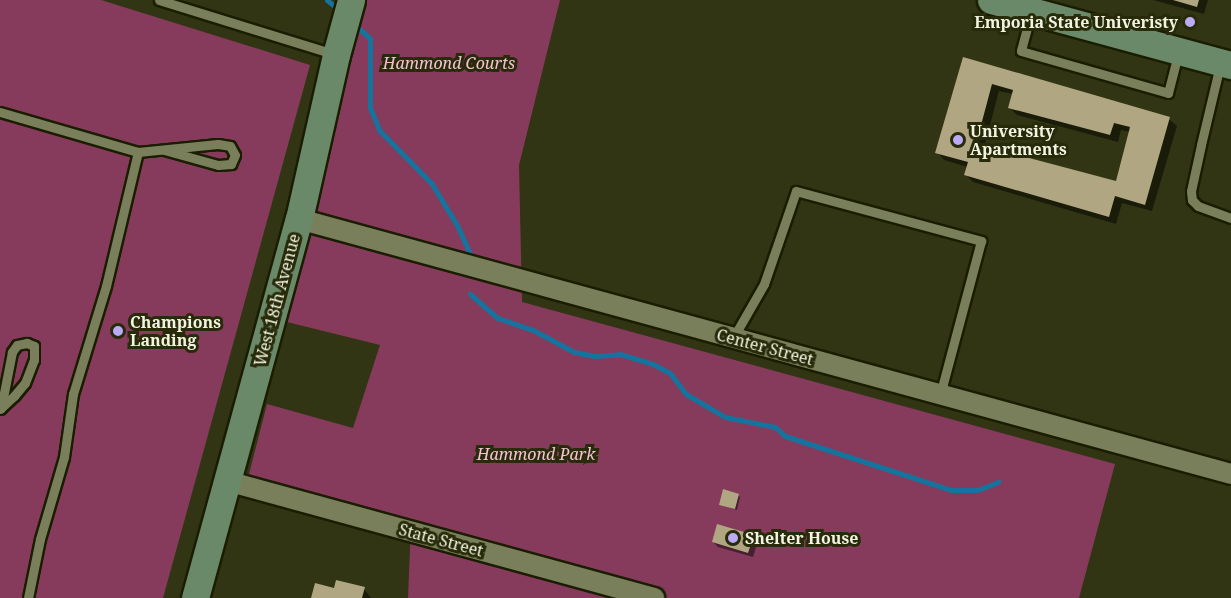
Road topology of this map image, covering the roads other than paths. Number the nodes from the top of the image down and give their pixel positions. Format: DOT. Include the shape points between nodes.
graph roads {
  1 [pos="159,0"];
  2 [pos="351,0"];
  3 [pos="991,0"];
  4 [pos="1032,11"];
  5 [pos="1178,51"];
  6 [pos="336,55"];
  7 [pos="1226,64"];
  8 [pos="0,112"];
  9 [pos="164,150"];
  10 [pos="138,152"];
  11 [pos="1231,218"];
  12 [pos="299,219"];
  13 [pos="733,338"];
  14 [pos="940,395"];
  15 [pos="1,409"];
  16 [pos="1231,474"];
  17 [pos="227,481"];
  18 [pos="28,598"];
  19 [pos="195,598"];
  20 [pos="654,598"];
  1 -- 6 [label="lane"];
  2 -- 6 [label="street, West 18th Avenue"];
  3 -- 4 [label="street"];
  4 -- 5 [label="street"];
  4 -- 5 [label="lane" via="1021,51 1168,93"];
  5 -- 7 [label="street"];
  6 -- 12 [label="street, West 18th Avenue"];
  7 -- 11 [label="lane" via="1191,191 1198,206"];
  8 -- 10 [label="lane"];
  9 -- 9 [label="lane" via="218,165 231,164 235,155 230,146 218,144"];
  9 -- 10 [label="lane"];
  10 -- 18 [label="lane" via="106,286 73,394 64,457 40,538"];
  12 -- 13 [label="street, Center Street"];
  12 -- 17 [label="street, West 18th Avenue"];
  13 -- 14 [label="street, Center Street"];
  13 -- 14 [label="lane" via="764,284 796,191 981,241"];
  14 -- 16 [label="street, Center Street"];
  15 -- 15 [label="lane" via="24,383 34,360 34,346 17,345 12,352"];
  17 -- 19 [label="street, West 18th Avenue"];
  17 -- 20 [label="street, State Street"];
}
